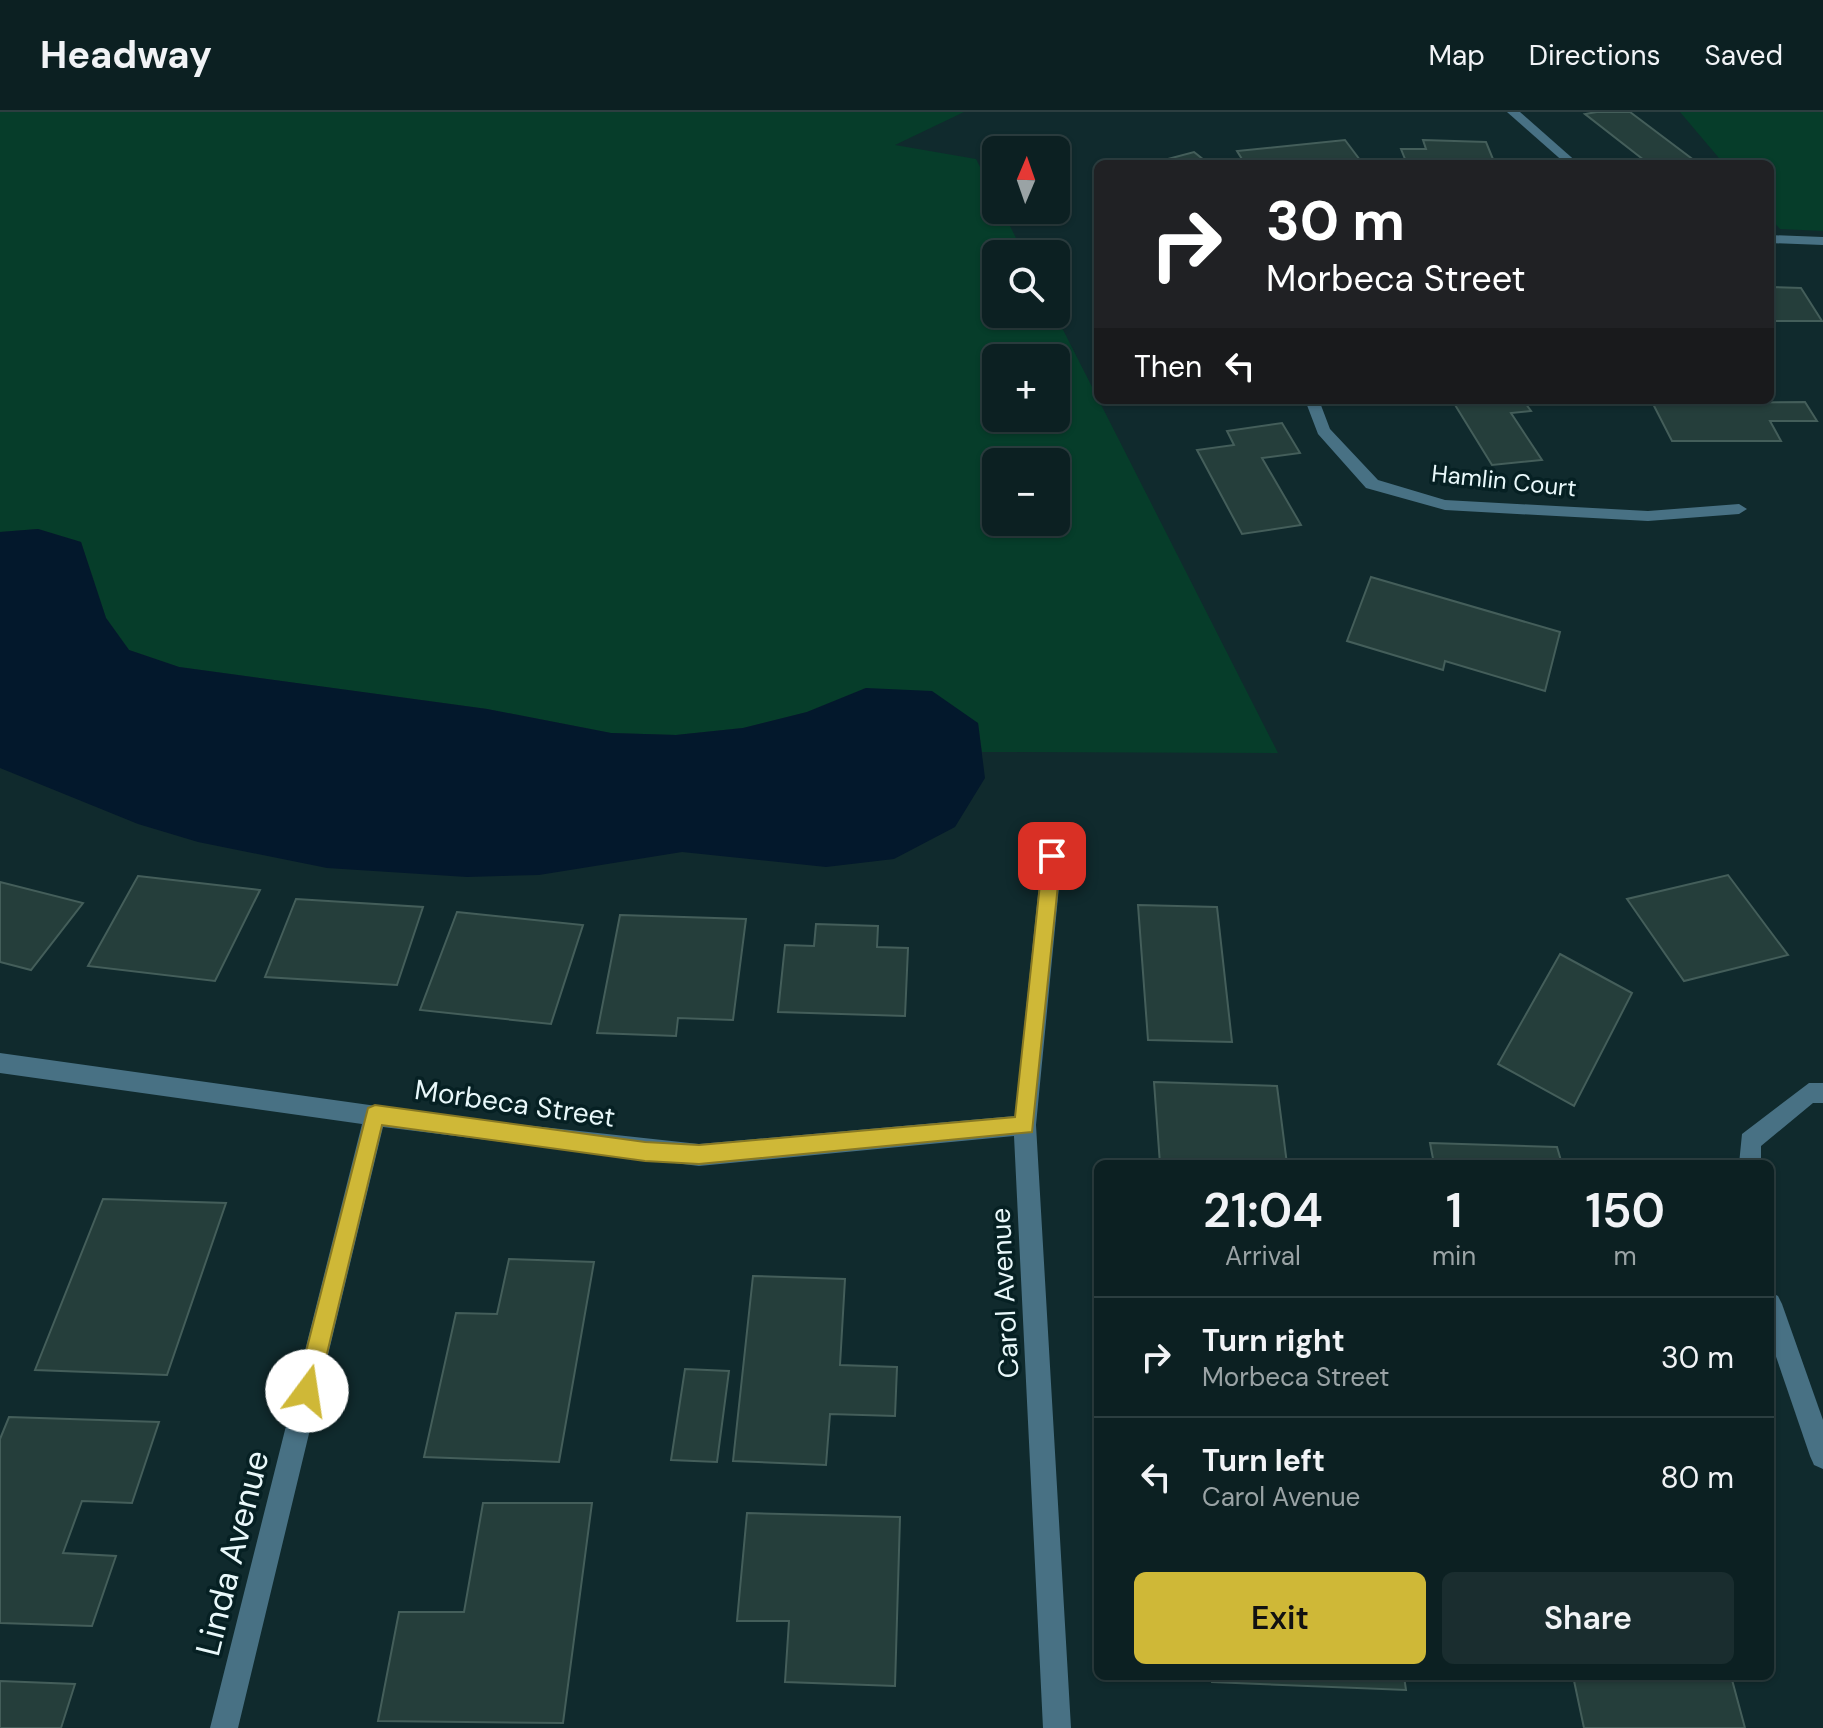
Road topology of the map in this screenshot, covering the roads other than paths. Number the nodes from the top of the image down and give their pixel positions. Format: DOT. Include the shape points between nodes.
graph roads {
  1 [pos="1513,112"];
  2 [pos="1568,160"];
  3 [pos="1774,239"];
  4 [pos="1823,241"];
  5 [pos="1313,404"];
  6 [pos="1739,509"];
  7 [pos="1052,856"];
  8 [pos="0,1063"];
  9 [pos="1823,1093"];
  10 [pos="375,1115"];
  11 [pos="1025,1125"];
  12 [pos="1750,1160"];
  13 [pos="1774,1315"];
  14 [pos="1823,1456"];
  15 [pos="224,1728"];
  16 [pos="1057,1728"];
  1 -- 2 [label="street"];
  3 -- 4 [label="street"];
  5 -- 6 [label="street, Hamlin Court" via="1323,431 1372,484 1445,505 1648,516"];
  7 -- 11 [label="street, Carol Avenue"];
  8 -- 10 [label="street, Morbeca Street"];
  9 -- 12 [label="street" via="1809,1093 1750,1141"];
  10 -- 11 [label="street, Morbeca Street" via="699,1155"];
  10 -- 15 [label="street, Linda Avenue"];
  11 -- 16 [label="street, Carol Avenue"];
  13 -- 14 [label="street"];
}
